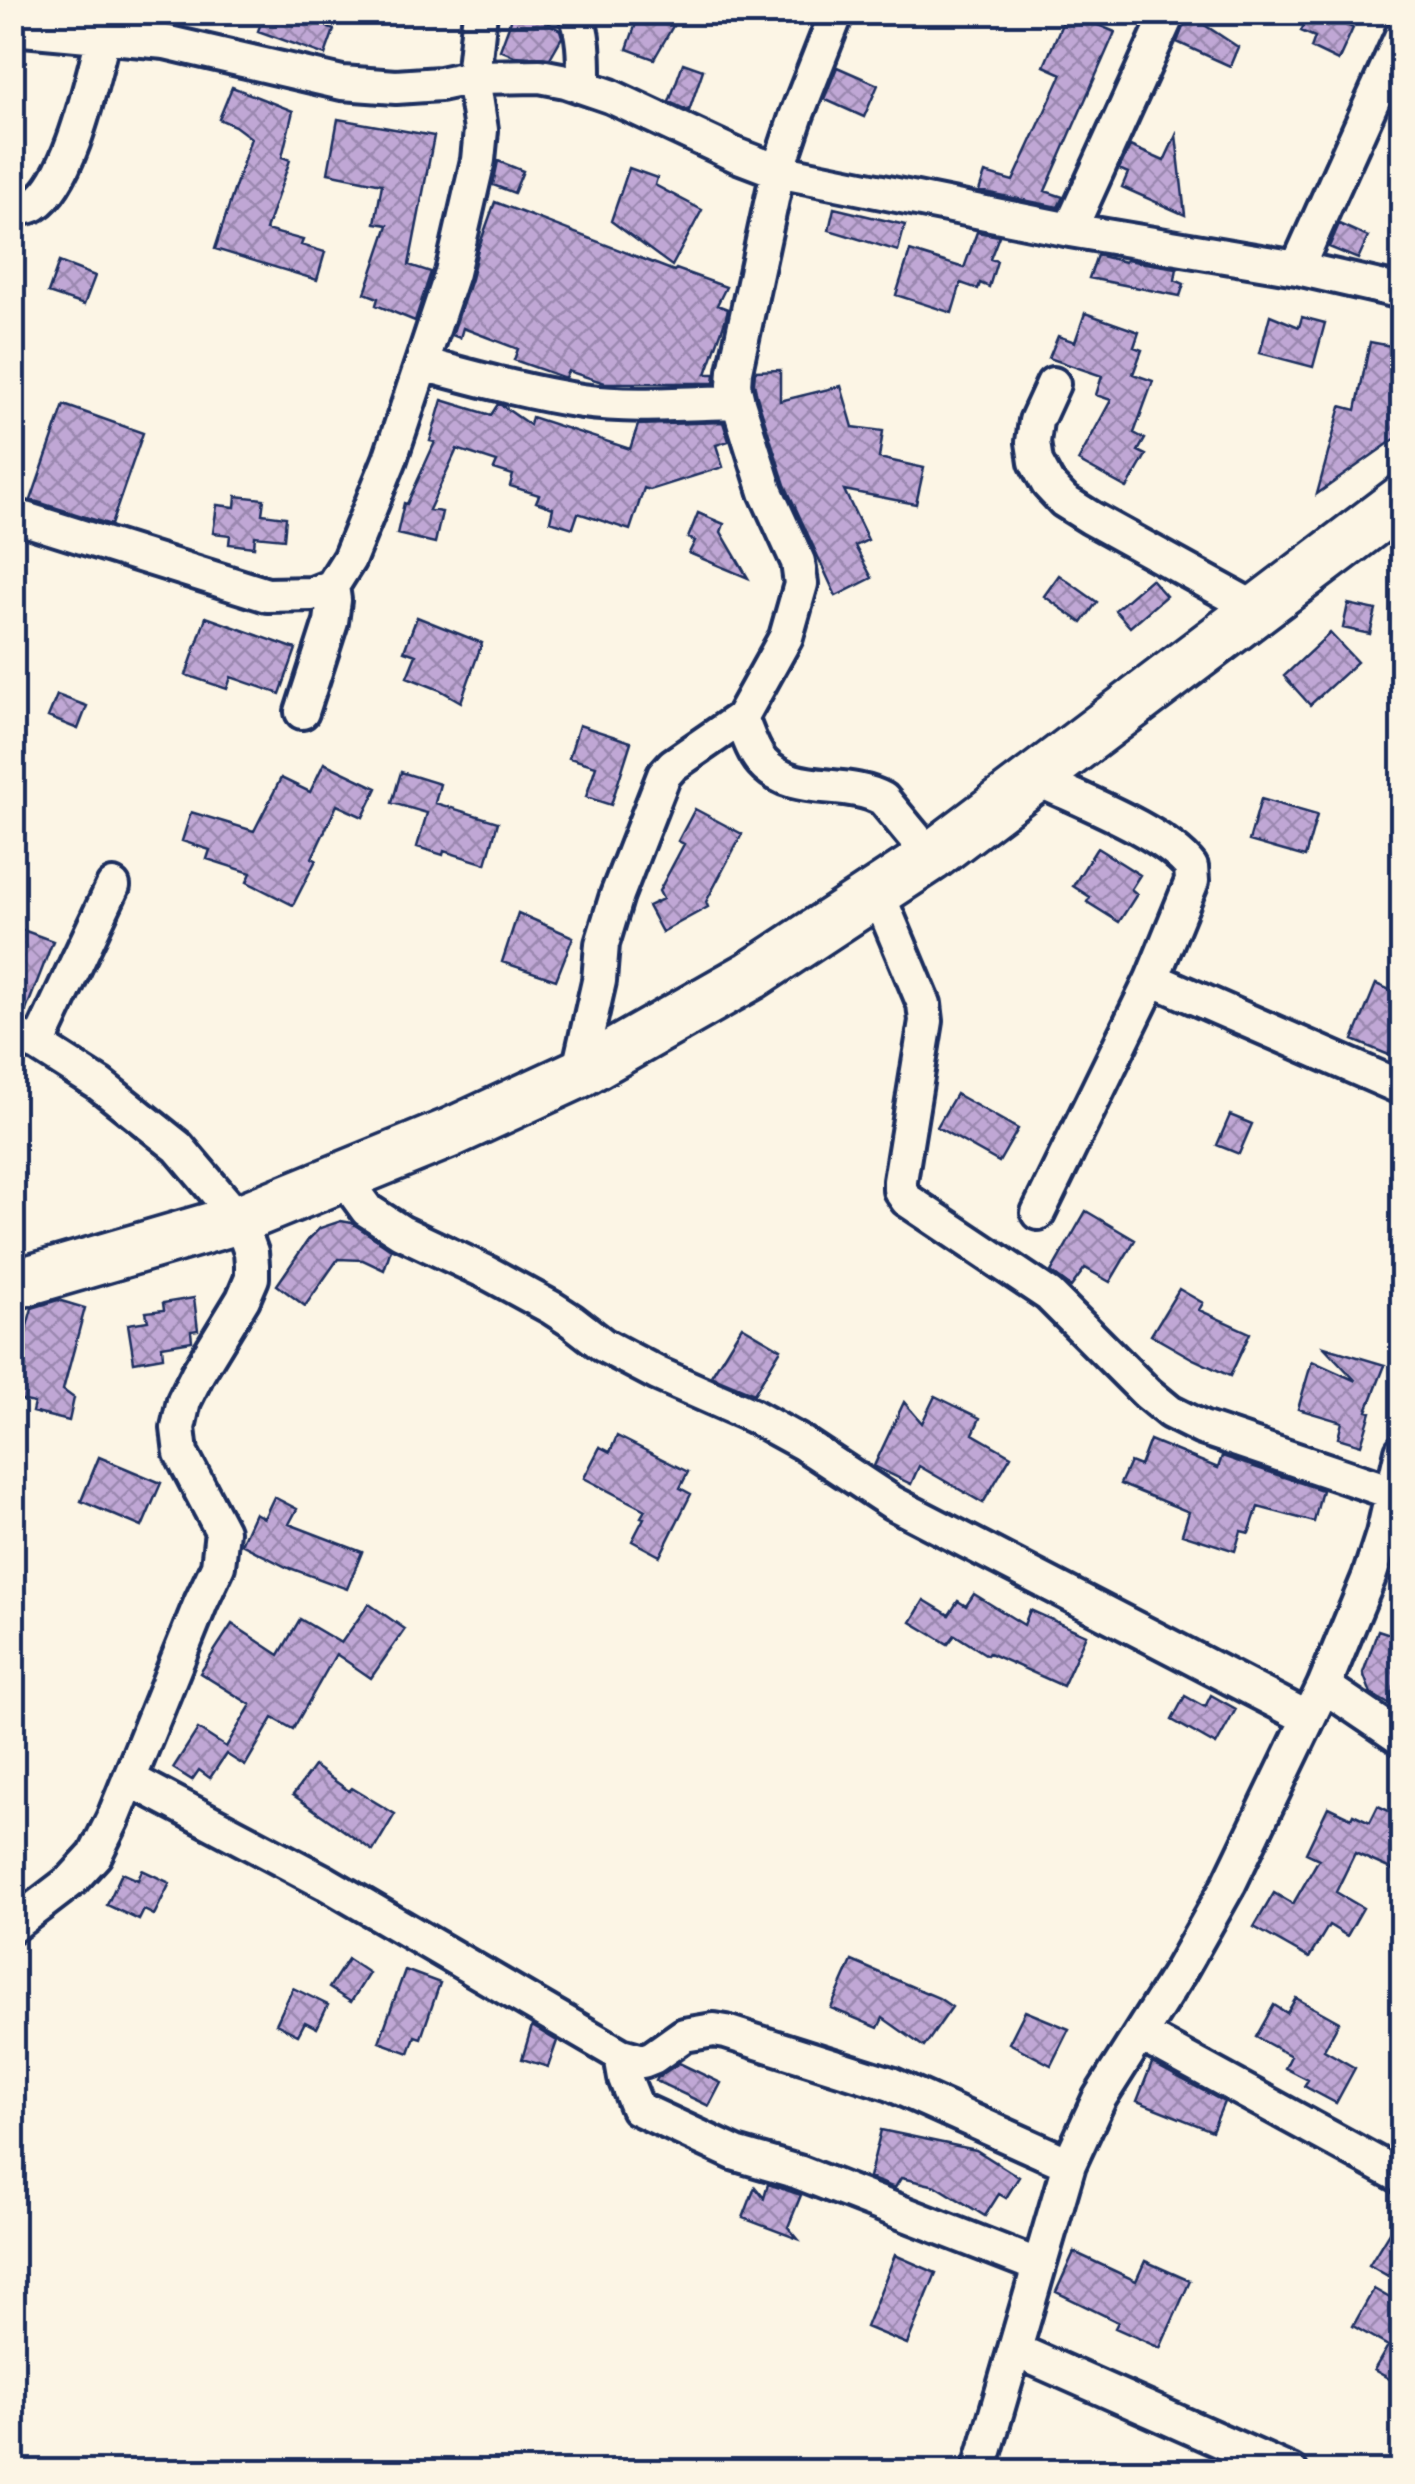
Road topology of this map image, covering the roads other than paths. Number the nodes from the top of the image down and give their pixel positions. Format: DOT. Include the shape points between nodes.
graph roads {
  1 [pos="480,12"];
  2 [pos="575,12"];
  3 [pos="838,12"];
  4 [pos="1169,12"];
  5 [pos="1386,12"];
  6 [pos="1402,20"];
  7 [pos="60,22"];
  8 [pos="12,28"];
  9 [pos="1402,36"];
  10 [pos="103,38"];
  11 [pos="473,77"];
  12 [pos="584,86"];
  13 [pos="778,171"];
  14 [pos="12,208"];
  15 [pos="1070,230"];
  16 [pos="1297,268"];
  17 [pos="1402,292"];
  18 [pos="422,364"];
  19 [pos="1053,384"];
  20 [pos="738,402"];
  21 [pos="1402,500"];
  22 [pos="12,515"];
  23 [pos="332,586"];
  24 [pos="1256,609"];
  25 [pos="302,712"];
  26 [pos="741,718"];
  27 [pos="1037,780"];
  28 [pos="931,857"];
  29 [pos="113,886"];
  30 [pos="878,894"];
  31 [pos="1152,979"];
  32 [pos="25,1040"];
  33 [pos="578,1074"];
  34 [pos="1402,1088"];
  35 [pos="343,1178"];
  36 [pos="1038,1213"];
  37 [pos="239,1219"];
  38 [pos="12,1285"];
  39 [pos="1402,1451"];
  40 [pos="1391,1492"];
  41 [pos="1324,1686"];
  42 [pos="1308,1718"];
  43 [pos="1402,1739"];
  44 [pos="129,1779"];
  45 [pos="12,1926"];
  46 [pos="1140,2034"];
  47 [pos="620,2055"];
  48 [pos="1069,2164"];
  49 [pos="1402,2177"];
  50 [pos="1038,2266"];
  51 [pos="1015,2350"];
  52 [pos="978,2472"];
  53 [pos="1291,2472"];
  1 -- 11 [label="street"];
  2 -- 12 [label="street"];
  3 -- 13 [label="street"];
  4 -- 15 [label="street"];
  5 -- 6 [label="street"];
  7 -- 8 [label="street"];
  7 -- 10 [label="street"];
  9 -- 16 [label="street"];
  10 -- 11 [label="street" via="165,42 342,83 440,84"];
  10 -- 14 [label="street" via="76,138 56,178 33,206"];
  11 -- 12 [label="street" via="540,76"];
  11 -- 18 [label="street" via="478,160"];
  12 -- 13 [label="street"];
  13 -- 15 [label="street"];
  13 -- 20 [label="street" via="738,347"];
  15 -- 16 [label="street"];
  16 -- 17 [label="street"];
  18 -- 20 [label="street" via="584,402"];
  18 -- 23 [label="street" via="390,459"];
  19 -- 24 [label="street" via="1033,442 1048,484 1091,518"];
  20 -- 26 [label="street" via="801,584 786,637"];
  21 -- 24 [label="main road"];
  22 -- 23 [label="street" via="268,595 312,594"];
  23 -- 25 [label="street" via="331,622"];
  24 -- 27 [label="main road"];
  26 -- 28 [label="street" via="762,762 784,778 883,799"];
  26 -- 33 [label="street" via="664,776 602,944"];
  27 -- 28 [label="main road"];
  27 -- 31 [label="street" via="1172,846 1191,867 1192,881"];
  28 -- 30 [label="main road"];
  29 -- 32 [label="street"];
  30 -- 33 [label="main road"];
  30 -- 40 [label="street" via="926,1021 900,1181 907,1200 1050,1295 1170,1412"];
  31 -- 34 [label="street"];
  31 -- 36 [label="street"];
  32 -- 37 [label="street" via="99,1084 178,1147"];
  33 -- 35 [label="main road"];
  35 -- 37 [label="main road"];
  35 -- 42 [label="street" via="367,1210 401,1232 552,1308 658,1374 802,1443 892,1503"];
  37 -- 38 [label="main road"];
  37 -- 44 [label="street" via="252,1278 184,1401 178,1428 181,1453 222,1531 218,1566"];
  39 -- 40 [label="street"];
  40 -- 41 [label="street" via="1369,1577"];
  41 -- 42 [label="street"];
  41 -- 43 [label="street"];
  42 -- 46 [label="street" via="1229,1884"];
  44 -- 45 [label="street" via="95,1855"];
  44 -- 47 [label="street" via="326,1883"];
  46 -- 48 [label="street"];
  46 -- 49 [label="street"];
  47 -- 48 [label="street" via="643,2061 684,2035 726,2032 891,2084"];
  47 -- 50 [label="street" via="637,2108 736,2154"];
  48 -- 50 [label="street"];
  50 -- 51 [label="street"];
  51 -- 52 [label="street"];
  51 -- 53 [label="street"];
}
